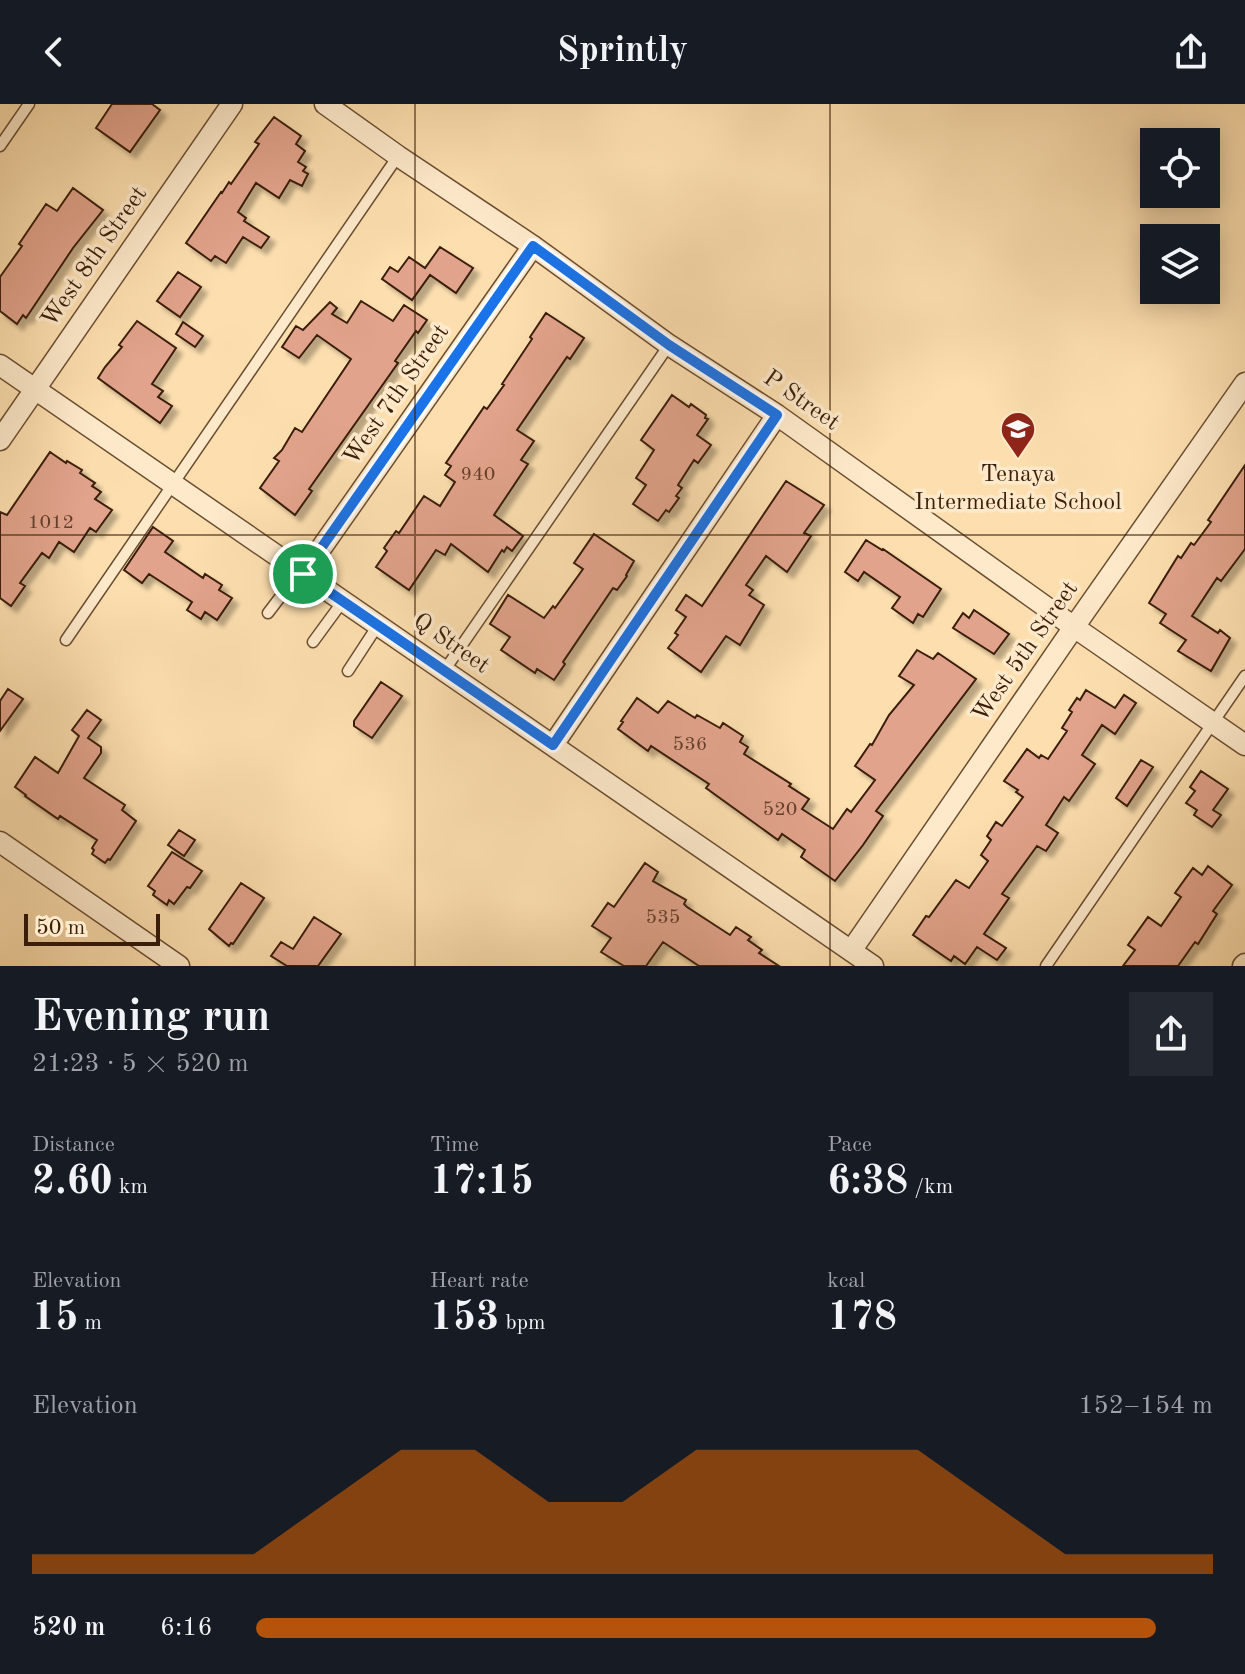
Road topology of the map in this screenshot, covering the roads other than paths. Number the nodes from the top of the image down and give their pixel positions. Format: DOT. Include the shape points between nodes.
graph roads {
  1 [pos="29,104"];
  2 [pos="232,104"];
  3 [pos="325,104"];
  4 [pos="0,146"];
  5 [pos="398,156"];
  6 [pos="533,246"];
  7 [pos="669,345"];
  8 [pos="0,365"];
  9 [pos="1245,383"];
  10 [pos="35,389"];
  11 [pos="777,415"];
  12 [pos="0,440"];
  13 [pos="173,484"];
  14 [pos="302,572"];
  15 [pos="343,601"];
  16 [pos="268,613"];
  17 [pos="378,625"];
  18 [pos="1074,627"];
  19 [pos="66,640"];
  20 [pos="313,642"];
  21 [pos="348,671"];
  22 [pos="444,671"];
  23 [pos="1245,676"];
  24 [pos="1213,723"];
  25 [pos="553,745"];
  26 [pos="1245,745"];
  27 [pos="0,842"];
  28 [pos="851,951"];
  29 [pos="179,966"];
  30 [pos="873,966"];
  31 [pos="1046,966"];
  1 -- 4 [label="lane"];
  2 -- 10 [label="street, West 8th Street"];
  3 -- 5 [label="street, P Street"];
  5 -- 6 [label="street, P Street"];
  5 -- 13 [label="lane"];
  6 -- 7 [label="street, P Street"];
  6 -- 14 [label="street, West 7th Street"];
  7 -- 11 [label="street, P Street"];
  7 -- 22 [label="lane"];
  8 -- 10 [label="street, Q Street"];
  9 -- 18 [label="street, West 5th Street"];
  10 -- 12 [label="street, West 8th Street"];
  10 -- 13 [label="street, Q Street"];
  11 -- 18 [label="street, P Street"];
  11 -- 25 [label="street"];
  13 -- 14 [label="street, Q Street"];
  13 -- 19 [label="lane"];
  14 -- 15 [label="street, Q Street"];
  14 -- 16 [label="lane"];
  15 -- 17 [label="street, Q Street"];
  15 -- 20 [label="lane"];
  17 -- 21 [label="lane"];
  17 -- 22 [label="street, Q Street"];
  18 -- 24 [label="street, P Street"];
  18 -- 28 [label="street, West 5th Street"];
  22 -- 25 [label="street, Q Street"];
  23 -- 24 [label="lane"];
  24 -- 26 [label="street, P Street"];
  24 -- 31 [label="lane"];
  25 -- 28 [label="street, Q Street"];
  27 -- 29 [label="street"];
  28 -- 30 [label="street, Q Street"];
}
